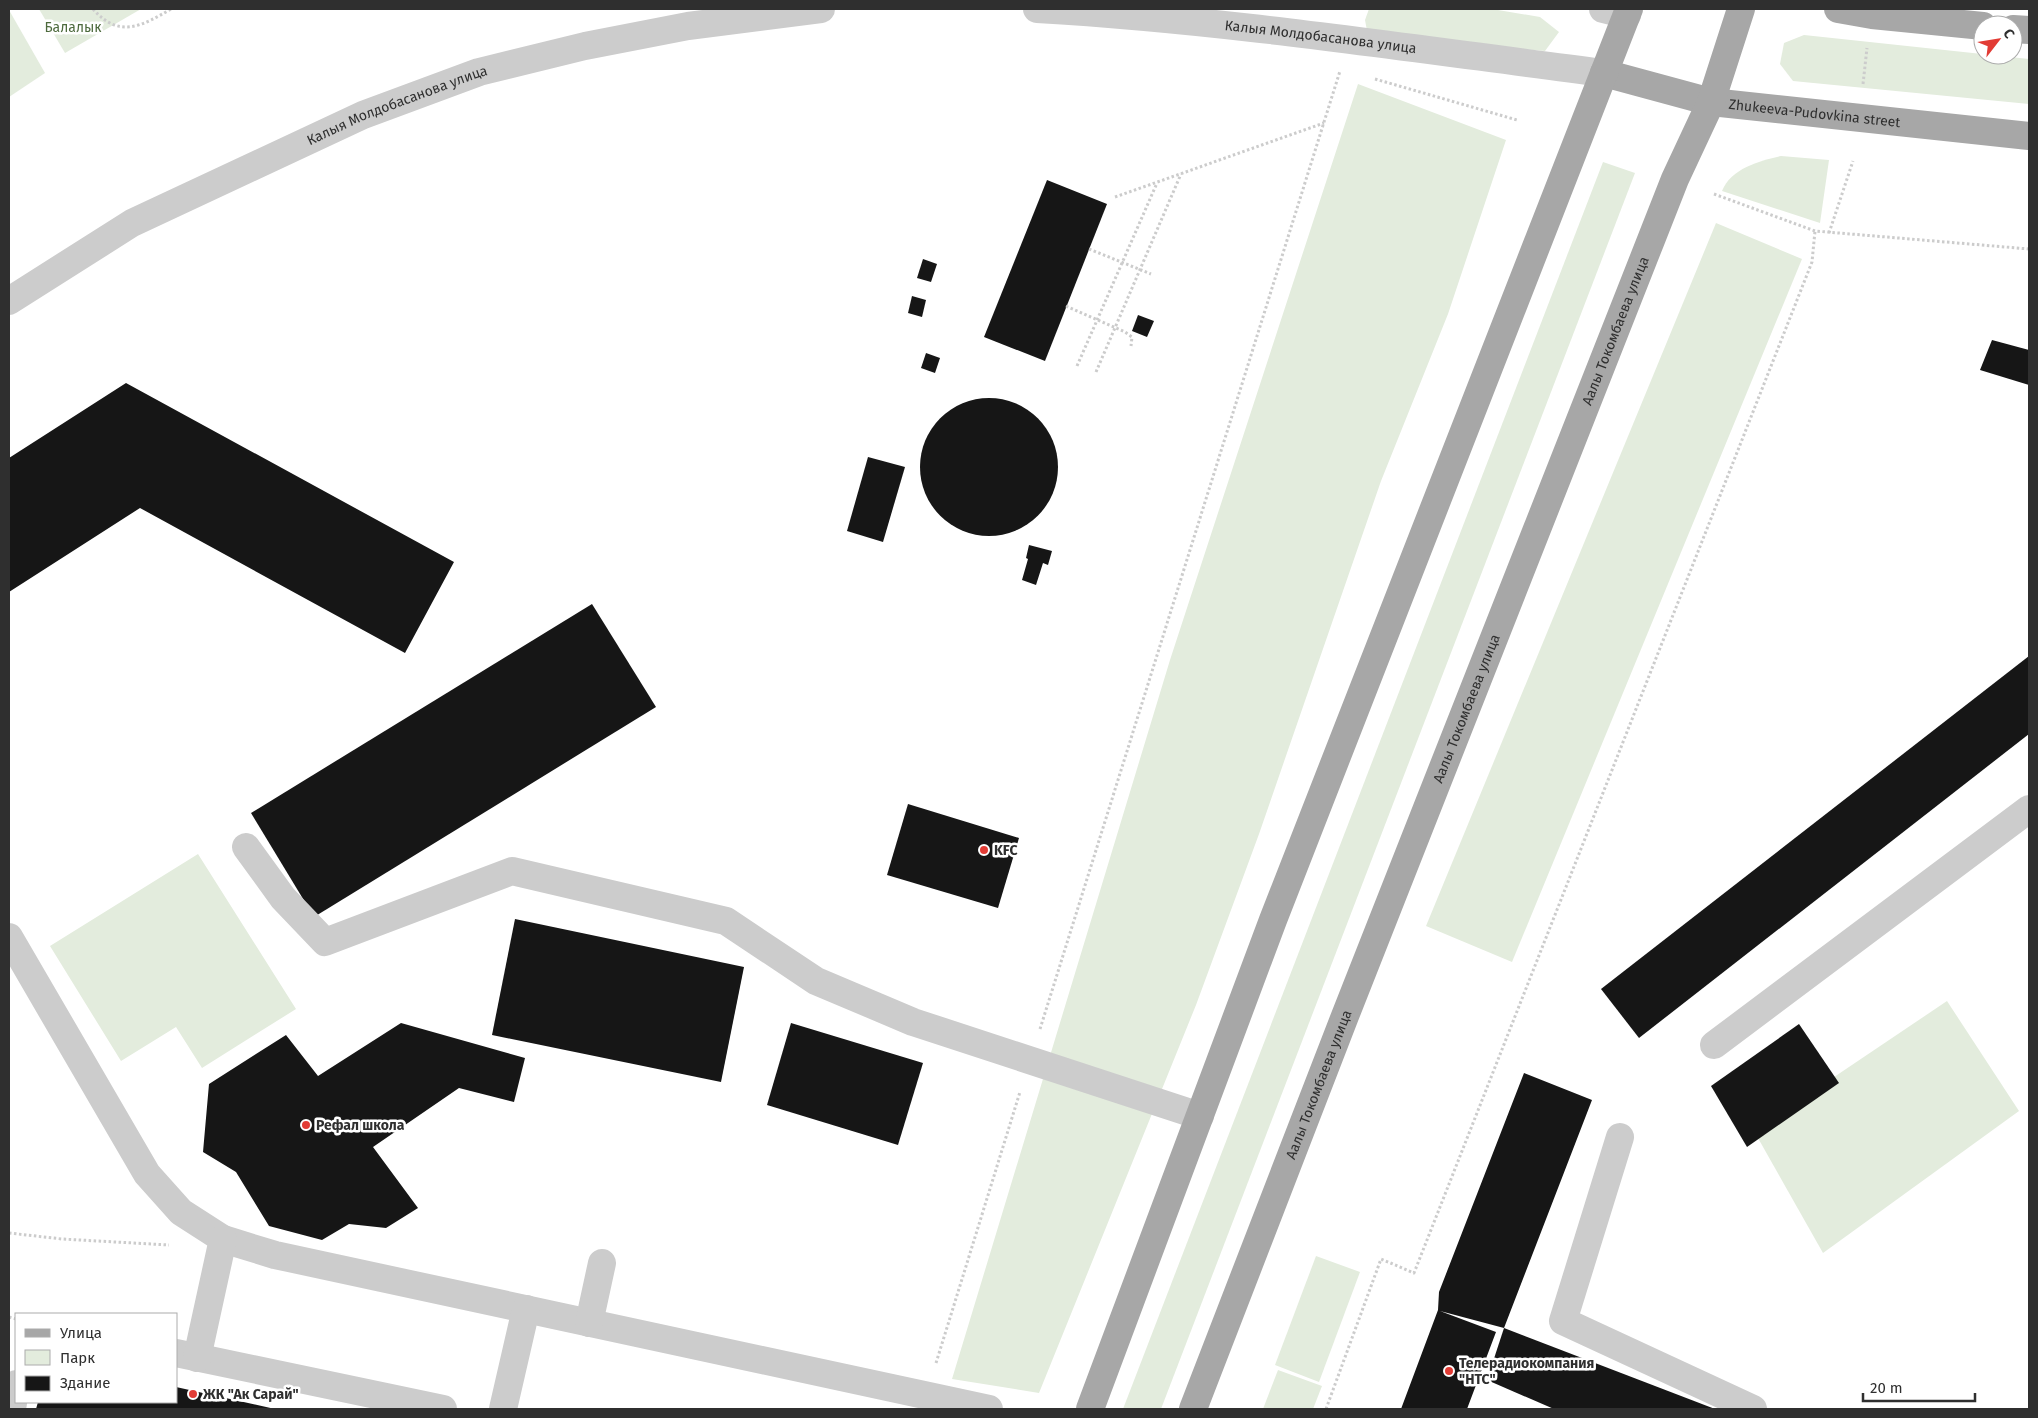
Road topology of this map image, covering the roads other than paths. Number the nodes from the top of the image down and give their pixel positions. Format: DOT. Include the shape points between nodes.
graph roads {
  1 [pos="821,9"];
  2 [pos="1037,9"];
  3 [pos="1741,9"];
  4 [pos="1838,9"];
  5 [pos="1620,11"];
  6 [pos="1973,25"];
  7 [pos="1604,73"];
  8 [pos="1711,102"];
  9 [pos="2029,136"];
  10 [pos="9,301"];
  11 [pos="2029,809"];
  12 [pos="246,847"];
  13 [pos="9,937"];
  14 [pos="1714,1045"];
  15 [pos="1200,1116"];
  16 [pos="1620,1137"];
  17 [pos="223,1239"];
  18 [pos="602,1263"];
  19 [pos="526,1309"];
  20 [pos="589,1323"];
  21 [pos="187,1355"];
  22 [pos="15,1390"];
  23 [pos="12,1409"];
  24 [pos="443,1409"];
  25 [pos="503,1409"];
  26 [pos="989,1409"];
  27 [pos="1090,1409"];
  28 [pos="1193,1409"];
  29 [pos="1753,1409"];
  1 -- 10 [label="street, Калыя Молдобасанова улица" via="688,26 585,46 479,72 363,115 132,223"];
  2 -- 7 [label="street, Калыя Молдобасанова улица" via="1118,14 1282,32"];
  3 -- 8 [label="main road, Аалы Токомбаева улица"];
  4 -- 6 [label="main road"];
  5 -- 7 [label="main road"];
  7 -- 8 [label="main road, Zhukeeva-Pudovkina street"];
  7 -- 15 [label="main road" via="1273,920"];
  8 -- 9 [label="main road, Zhukeeva-Pudovkina street"];
  8 -- 28 [label="main road, Аалы Токомбаева улица" via="1643,259"];
  11 -- 14 [label="street"];
  12 -- 15 [label="street" via="283,898 325,942 512,871 726,921 816,981 913,1022"];
  13 -- 17 [label="street" via="147,1174 181,1212"];
  15 -- 27 [label="main road"];
  16 -- 29 [label="street" via="1563,1321"];
  17 -- 19 [label="street" via="275,1256"];
  17 -- 21 [label="street"];
  18 -- 20 [label="street"];
  19 -- 20 [label="street"];
  19 -- 25 [label="street"];
  20 -- 26 [label="street"];
  21 -- 24 [label="street"];
  22 -- 23 [label="street"];
}
